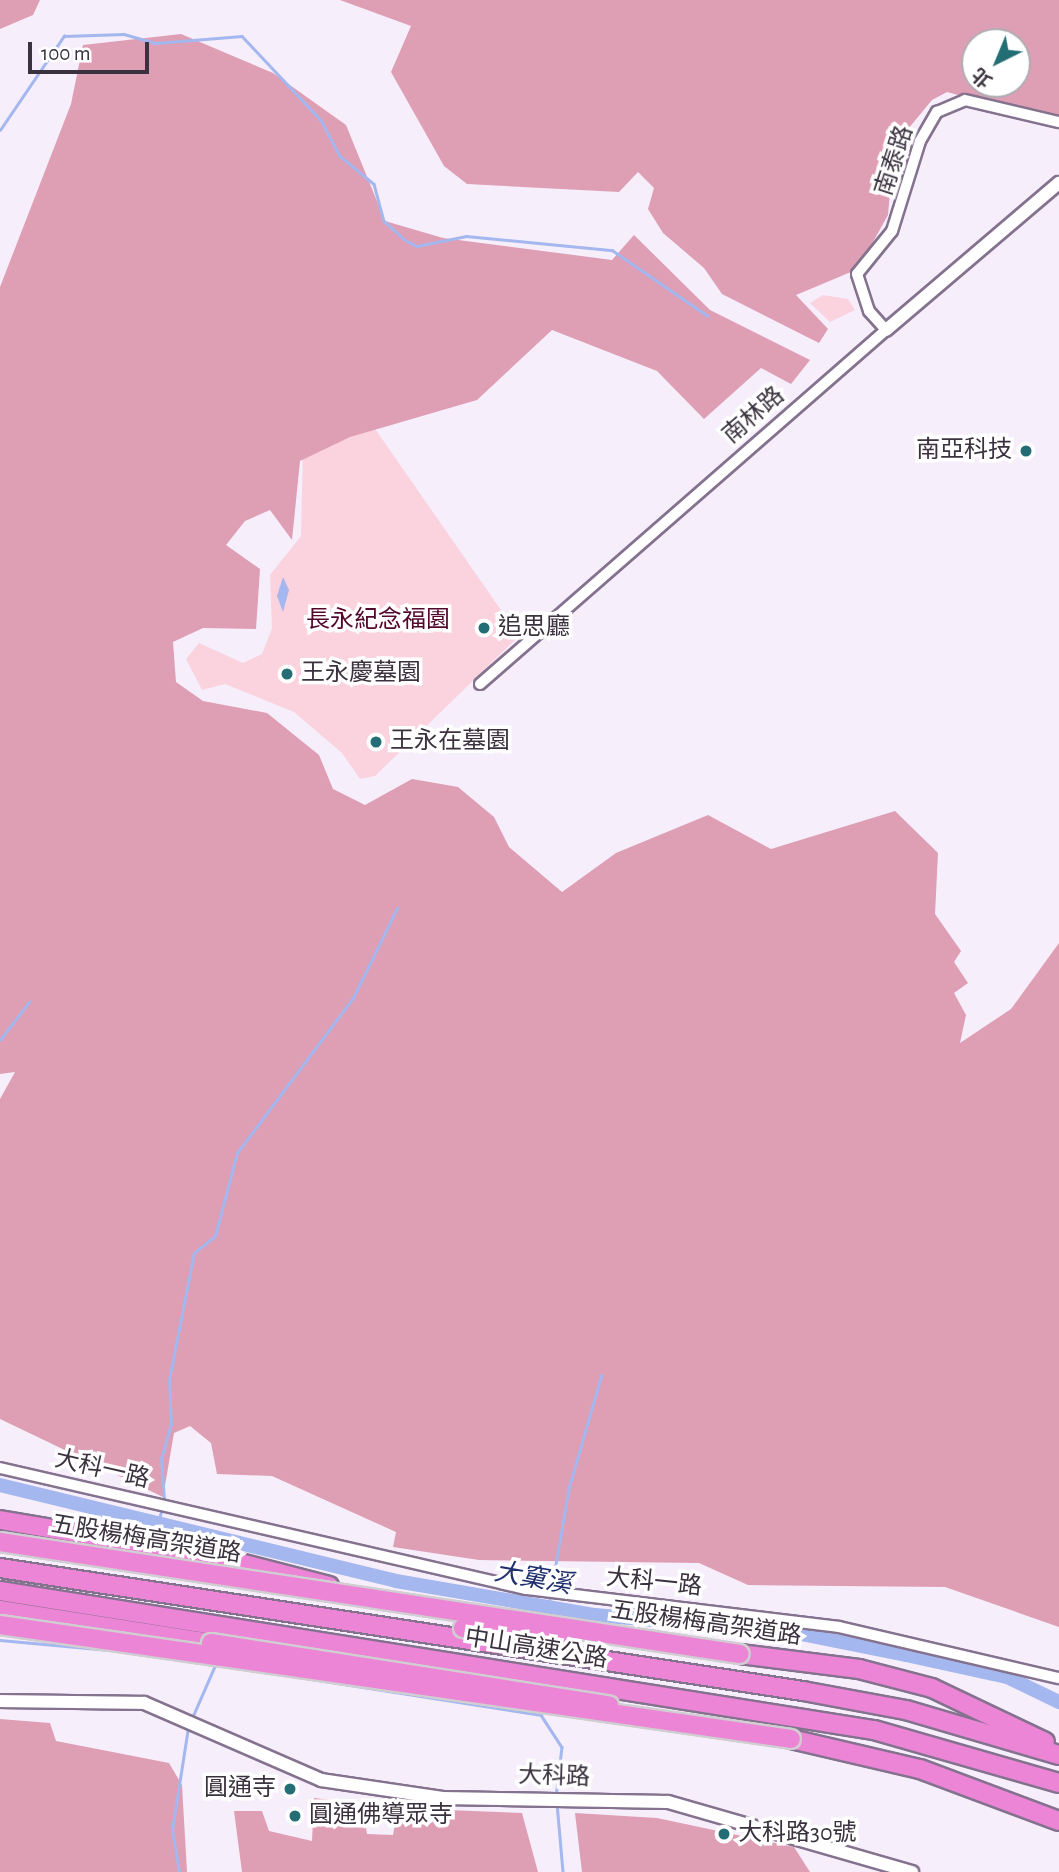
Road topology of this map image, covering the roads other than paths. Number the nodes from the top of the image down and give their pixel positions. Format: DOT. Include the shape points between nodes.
graph roads {
  1 [pos="1059,122"];
  2 [pos="1059,183"];
  3 [pos="886,330"];
  4 [pos="480,684"];
  5 [pos="0,1468"];
  6 [pos="0,1520"];
  7 [pos="0,1542"];
  8 [pos="0,1558"];
  9 [pos="0,1568"];
  10 [pos="0,1591"];
  11 [pos="0,1610"];
  12 [pos="0,1625"];
  13 [pos="0,1634"];
  14 [pos="740,1654"];
  15 [pos="634,1665"];
  16 [pos="1059,1678"];
  17 [pos="566,1679"];
  18 [pos="0,1701"];
  19 [pos="791,1739"];
  20 [pos="1059,1753"];
  21 [pos="1059,1783"];
  22 [pos="1059,1821"];
  23 [pos="912,1872"];
  1 -- 3 [label="street, 南泰路" via="965,100 937,112 920,141 892,231 857,274 869,310"];
  2 -- 3 [label="street, 南林路"];
  3 -- 4 [label="street, 南林路"];
  5 -- 16 [label="street, 大科一路" via="526,1589 839,1627"];
  6 -- 15 [label="highway" via="213,1556"];
  7 -- 14 [label="highway, 五股楊梅高架道路, bridge"];
  8 -- 14 [label="highway, bridge" via="611,1647"];
  9 -- 15 [label="highway, 中山高速公路"];
  10 -- 17 [label="highway, 中山高速公路"];
  11 -- 19 [label="highway, bridge"];
  12 -- 19 [label="highway, bridge"];
  13 -- 17 [label="highway" via="202,1661"];
  14 -- 20 [label="highway, 五股楊梅高架道路" via="859,1669 932,1688"];
  15 -- 20 [label="highway, 中山高速公路" via="906,1710"];
  17 -- 21 [label="highway, 中山高速公路" via="874,1730"];
  18 -- 23 [label="street, 大科路" via="144,1703 346,1786 443,1798 668,1802"];
  19 -- 22 [label="highway" via="920,1769"];
}
